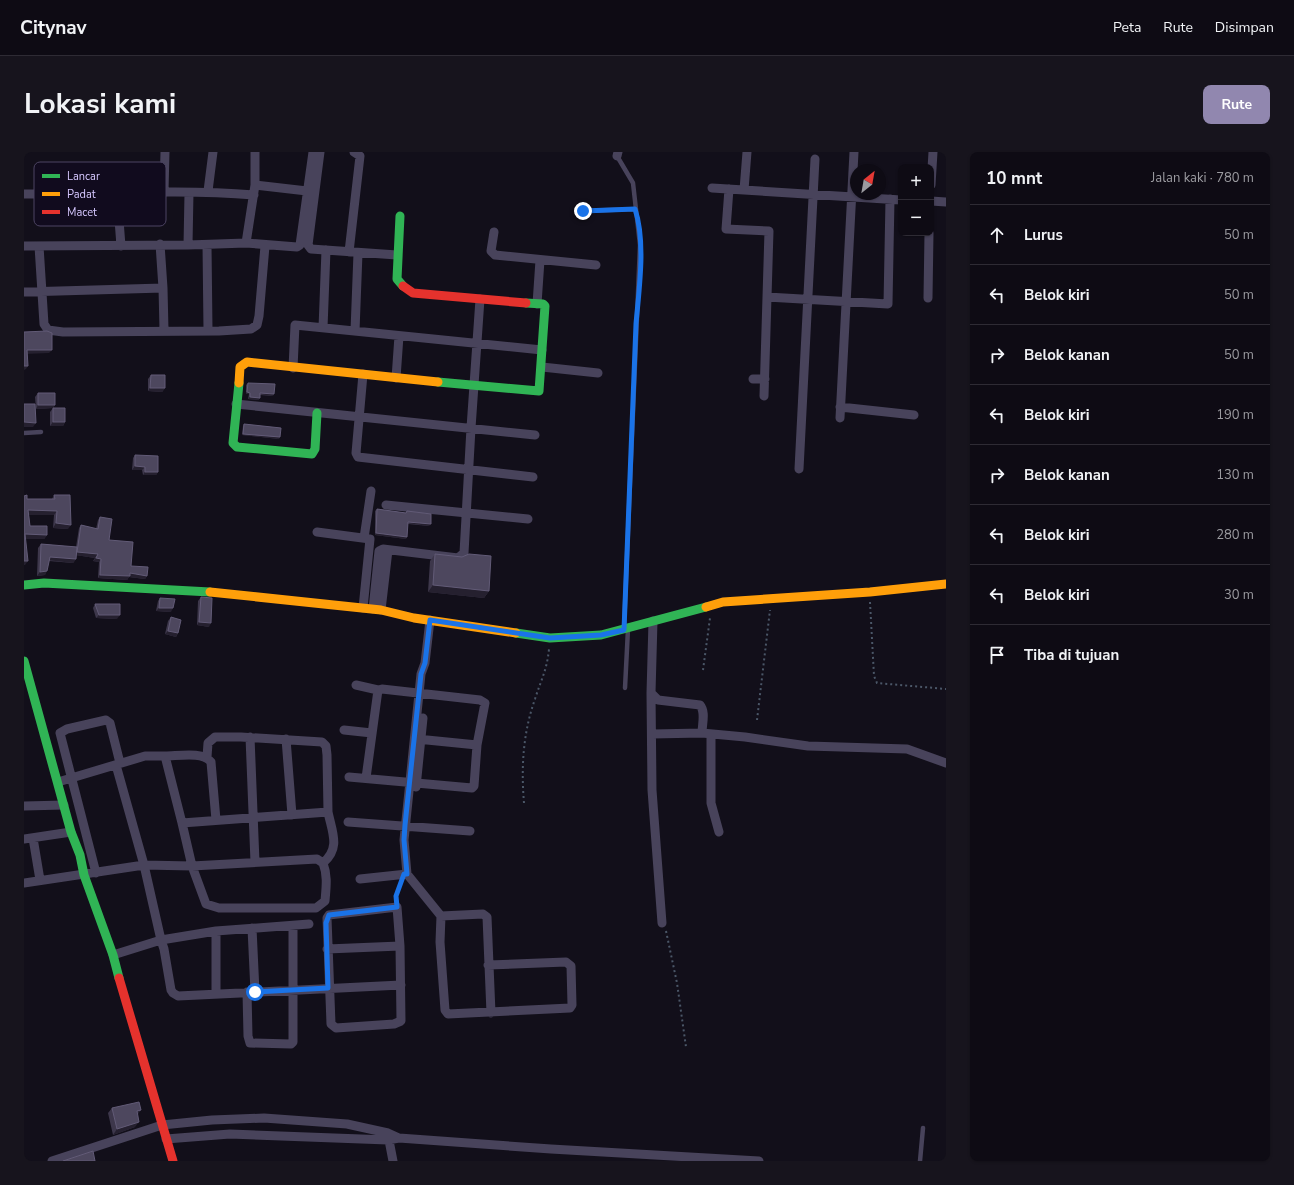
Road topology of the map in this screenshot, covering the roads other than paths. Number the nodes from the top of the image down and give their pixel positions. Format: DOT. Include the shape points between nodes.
graph roads {
  1 [pos="165,152"];
  2 [pos="213,152"];
  3 [pos="255,152"];
  4 [pos="312,152"];
  5 [pos="320,152"];
  6 [pos="354,152"];
  7 [pos="747,152"];
  8 [pos="854,152"];
  9 [pos="933,152"];
  10 [pos="617,154"];
  11 [pos="815,159"];
  12 [pos="165,162"];
  13 [pos="853,164"];
  14 [pos="932,164"];
  15 [pos="712,188"];
  16 [pos="729,189"];
  17 [pos="254,190"];
  18 [pos="744,190"];
  19 [pos="166,191"];
  20 [pos="208,191"];
  21 [pos="307,191"];
  22 [pos="189,193"];
  23 [pos="813,194"];
  24 [pos="850,197"];
  25 [pos="886,199"];
  26 [pos="890,199"];
  27 [pos="852,200"];
  28 [pos="898,200"];
  29 [pos="934,202"];
  30 [pos="946,202"];
  31 [pos="635,209"];
  32 [pos="583,211"];
  33 [pos="400,216"];
  34 [pos="119,226"];
  35 [pos="494,232"];
  36 [pos="929,236"];
  37 [pos="246,243"];
  38 [pos="160,244"];
  39 [pos="188,245"];
  40 [pos="207,245"];
  41 [pos="24,246"];
  42 [pos="39,246"];
  43 [pos="121,246"];
  44 [pos="265,246"];
  45 [pos="326,250"];
  46 [pos="354,253"];
  47 [pos="397,255"];
  48 [pos="540,260"];
  49 [pos="596,265"];
  50 [pos="163,288"];
  51 [pos="24,292"];
  52 [pos="42,293"];
  53 [pos="767,297"];
  54 [pos="928,298"];
  55 [pos="480,299"];
  56 [pos="806,299"];
  57 [pos="846,301"];
  58 [pos="537,304"];
  59 [pos="323,328"];
  60 [pos="164,330"];
  61 [pos="208,330"];
  62 [pos="355,331"];
  63 [pos="399,336"];
  64 [pos="478,344"];
  65 [pos="542,350"];
  66 [pos="542,367"];
  67 [pos="293,368"];
  68 [pos="598,373"];
  69 [pos="363,374"];
  70 [pos="396,378"];
  71 [pos="752,379"];
  72 [pos="765,380"];
  73 [pos="475,386"];
  74 [pos="764,396"];
  75 [pos="236,404"];
  76 [pos="840,407"];
  77 [pos="317,413"];
  78 [pos="914,415"];
  79 [pos="359,417"];
  80 [pos="840,418"];
  81 [pos="470,428"];
  82 [pos="41,432"];
  83 [pos="24,433"];
  84 [pos="535,435"];
  85 [pos="798,469"];
  86 [pos="468,470"];
  87 [pos="533,477"];
  88 [pos="371,491"];
  89 [pos="386,505"];
  90 [pos="466,514"];
  91 [pos="528,519"];
  92 [pos="317,532"];
  93 [pos="364,538"];
  94 [pos="946,584"];
  95 [pos="24,585"];
  96 [pos="372,609"];
  97 [pos="430,620"];
  98 [pos="653,621"];
  99 [pos="626,629"];
  100 [pos="24,661"];
  101 [pos="356,686"];
  102 [pos="625,688"];
  103 [pos="378,690"];
  104 [pos="651,693"];
  105 [pos="422,695"];
  106 [pos="344,730"];
  107 [pos="372,732"];
  108 [pos="652,734"];
  109 [pos="706,734"];
  110 [pos="250,737"];
  111 [pos="286,739"];
  112 [pos="418,739"];
  113 [pos="477,746"];
  114 [pos="165,756"];
  115 [pos="206,757"];
  116 [pos="946,763"];
  117 [pos="118,764"];
  118 [pos="349,777"];
  119 [pos="366,778"];
  120 [pos="71,779"];
  121 [pos="58,782"];
  122 [pos="413,782"];
  123 [pos="64,804"];
  124 [pos="24,806"];
  125 [pos="328,812"];
  126 [pos="292,815"];
  127 [pos="254,817"];
  128 [pos="216,820"];
  129 [pos="348,822"];
  130 [pos="182,823"];
  131 [pos="408,825"];
  132 [pos="470,831"];
  133 [pos="71,832"];
  134 [pos="719,832"];
  135 [pos="28,839"];
  136 [pos="255,862"];
  137 [pos="324,863"];
  138 [pos="144,865"];
  139 [pos="192,866"];
  140 [pos="96,873"];
  141 [pos="406,874"];
  142 [pos="84,875"];
  143 [pos="360,879"];
  144 [pos="40,880"];
  145 [pos="24,883"];
  146 [pos="441,916"];
  147 [pos="662,923"];
  148 [pos="309,924"];
  149 [pos="293,926"];
  150 [pos="252,928"];
  151 [pos="216,931"];
  152 [pos="161,940"];
  153 [pos="400,946"];
  154 [pos="327,949"];
  155 [pos="113,955"];
  156 [pos="488,965"];
  157 [pos="401,985"];
  158 [pos="328,988"];
  159 [pos="294,990"];
  160 [pos="251,992"];
  161 [pos="216,994"];
  162 [pos="491,1013"];
  163 [pos="162,1125"];
  164 [pos="923,1128"];
  165 [pos="388,1136"];
  166 [pos="166,1139"];
  167 [pos="624,1157"];
  168 [pos="52,1161"];
  169 [pos="173,1161"];
  170 [pos="393,1161"];
  171 [pos="759,1161"];
  172 [pos="920,1161"];
  1 -- 12 [label="street"];
  2 -- 20 [label="street"];
  3 -- 17 [label="street"];
  4 -- 21 [label="street"];
  5 -- 45 [label="street" via="308,245 310,248"];
  6 -- 46 [label="street" via="360,156"];
  7 -- 18 [label="street"];
  8 -- 13 [label="street"];
  9 -- 14 [label="street"];
  10 -- 31 [label="lane" via="633,183"];
  11 -- 23 [label="street"];
  15 -- 16 [label="street"];
  16 -- 18 [label="street"];
  16 -- 53 [label="street" via="726,229 769,231"];
  17 -- 20 [label="street"];
  17 -- 21 [label="street"];
  17 -- 37 [label="street"];
  18 -- 23 [label="street"];
  19 -- 22 [label="street"];
  20 -- 22 [label="street"];
  21 -- 44 [label="street" via="300,245"];
  22 -- 39 [label="street"];
  23 -- 24 [label="street"];
  23 -- 56 [label="street"];
  25 -- 26 [label="street"];
  26 -- 28 [label="street"];
  26 -- 57 [label="street" via="888,304"];
  27 -- 57 [label="street"];
  29 -- 30 [label="street"];
  31 -- 32 [label="lane"];
  31 -- 99 [label="lane" via="638,218 640,267"];
  33 -- 47 [label="street"];
  34 -- 43 [label="street"];
  35 -- 48 [label="street" via="491,251 495,256"];
  36 -- 54 [label="street"];
  37 -- 40 [label="street"];
  37 -- 44 [label="street"];
  38 -- 39 [label="street"];
  38 -- 43 [label="street"];
  38 -- 50 [label="street"];
  39 -- 40 [label="street"];
  40 -- 61 [label="street"];
  41 -- 42 [label="street"];
  42 -- 43 [label="street"];
  42 -- 52 [label="street"];
  44 -- 61 [label="street" via="256,325 251,329"];
  45 -- 46 [label="street"];
  45 -- 59 [label="street"];
  46 -- 47 [label="street"];
  46 -- 62 [label="street"];
  47 -- 55 [label="street" via="398,279 413,293"];
  48 -- 49 [label="street"];
  48 -- 58 [label="street"];
  50 -- 52 [label="street"];
  50 -- 60 [label="street"];
  51 -- 52 [label="street"];
  52 -- 60 [label="street" via="44,324 48,330"];
  53 -- 56 [label="street"];
  53 -- 72 [label="street"];
  55 -- 58 [label="street"];
  55 -- 64 [label="street"];
  56 -- 57 [label="street"];
  56 -- 85 [label="street"];
  57 -- 76 [label="street"];
  58 -- 65 [label="street" via="543,304 546,310"];
  59 -- 62 [label="street"];
  59 -- 67 [label="street" via="295,325"];
  60 -- 61 [label="street"];
  62 -- 63 [label="street"];
  63 -- 64 [label="street"];
  63 -- 70 [label="street"];
  64 -- 65 [label="street"];
  64 -- 73 [label="street"];
  65 -- 66 [label="street"];
  66 -- 68 [label="street"];
  66 -- 73 [label="street" via="539,391"];
  67 -- 69 [label="street"];
  67 -- 75 [label="street" via="247,362 243,364 240,367"];
  69 -- 70 [label="street"];
  69 -- 79 [label="street"];
  70 -- 73 [label="street"];
  71 -- 72 [label="street"];
  72 -- 74 [label="street"];
  73 -- 81 [label="street"];
  75 -- 77 [label="street"];
  75 -- 77 [label="street" via="233,443 237,447 312,454 315,449"];
  76 -- 78 [label="street"];
  76 -- 80 [label="street"];
  77 -- 79 [label="street"];
  79 -- 81 [label="street"];
  79 -- 86 [label="street" via="356,453 358,457"];
  81 -- 84 [label="street"];
  81 -- 86 [label="street"];
  82 -- 83 [label="lane"];
  86 -- 87 [label="street"];
  86 -- 90 [label="street"];
  88 -- 93 [label="street"];
  89 -- 90 [label="street"];
  90 -- 91 [label="street"];
  90 -- 96 [label="street" via="465,549 460,558 388,550"];
  92 -- 93 [label="street"];
  93 -- 96 [label="street" via="370,539"];
  94 -- 98 [label="street" via="712,604"];
  95 -- 96 [label="street" via="44,583 222,593"];
  96 -- 97 [label="street"];
  97 -- 99 [label="street" via="550,638 594,636"];
  97 -- 105 [label="street" via="425,663 427,668"];
  98 -- 99 [label="street"];
  98 -- 104 [label="street"];
  99 -- 102 [label="lane"];
  100 -- 121 [label="street"];
  101 -- 103 [label="street"];
  103 -- 105 [label="street"];
  103 -- 107 [label="street"];
  104 -- 108 [label="street"];
  104 -- 109 [label="street" via="658,700 700,705 703,708"];
  105 -- 112 [label="street"];
  105 -- 113 [label="street" via="480,700 485,703"];
  106 -- 107 [label="street"];
  107 -- 119 [label="street"];
  108 -- 109 [label="street"];
  108 -- 147 [label="street" via="652,790"];
  109 -- 116 [label="street" via="808,746 907,749"];
  109 -- 134 [label="street" via="711,803"];
  110 -- 111 [label="street"];
  110 -- 115 [label="street" via="215,737 208,743"];
  110 -- 127 [label="street"];
  111 -- 125 [label="street" via="320,741 325,744"];
  111 -- 126 [label="street"];
  112 -- 113 [label="street"];
  112 -- 122 [label="street"];
  113 -- 122 [label="street" via="473,787"];
  114 -- 115 [label="street"];
  114 -- 117 [label="street" via="145,756"];
  114 -- 130 [label="street"];
  115 -- 128 [label="street" via="211,762"];
  117 -- 120 [label="street"];
  117 -- 120 [label="street" via="108,721 66,729 60,735"];
  117 -- 138 [label="street"];
  118 -- 119 [label="street"];
  119 -- 122 [label="street"];
  120 -- 121 [label="street"];
  120 -- 140 [label="street"];
  121 -- 123 [label="street"];
  122 -- 131 [label="street"];
  123 -- 124 [label="street"];
  123 -- 133 [label="street"];
  125 -- 126 [label="street"];
  125 -- 137 [label="street" via="334,847 332,854"];
  126 -- 127 [label="street"];
  127 -- 128 [label="street"];
  127 -- 136 [label="street"];
  128 -- 130 [label="street"];
  129 -- 131 [label="street"];
  130 -- 139 [label="street"];
  131 -- 132 [label="street"];
  131 -- 141 [label="street"];
  133 -- 135 [label="street"];
  133 -- 142 [label="street"];
  135 -- 144 [label="street"];
  136 -- 137 [label="street" via="317,859"];
  136 -- 139 [label="street"];
  137 -- 139 [label="street" via="327,881 325,902 316,908 210,906 206,904"];
  138 -- 139 [label="street"];
  138 -- 140 [label="street"];
  138 -- 152 [label="street"];
  140 -- 142 [label="street"];
  141 -- 143 [label="street"];
  141 -- 146 [label="street"];
  142 -- 144 [label="street"];
  142 -- 155 [label="street"];
  144 -- 145 [label="street"];
  146 -- 156 [label="street" via="486,916"];
  146 -- 162 [label="street" via="440,942 445,1010 448,1014"];
  148 -- 149 [label="street"];
  149 -- 150 [label="street"];
  149 -- 159 [label="street"];
  150 -- 151 [label="street"];
  150 -- 160 [label="street"];
  151 -- 152 [label="street"];
  151 -- 161 [label="street"];
  152 -- 155 [label="street"];
  152 -- 161 [label="street" via="173,993 178,996"];
  153 -- 154 [label="street"];
  153 -- 154 [label="street" via="397,907 329,915 326,923"];
  153 -- 157 [label="street"];
  154 -- 158 [label="street"];
  155 -- 163 [label="street"];
  156 -- 162 [label="street"];
  156 -- 162 [label="street" via="561,960 571,966 571,1008"];
  157 -- 158 [label="street"];
  157 -- 158 [label="street" via="400,1023 341,1028 331,1024"];
  158 -- 159 [label="street"];
  159 -- 160 [label="street"];
  159 -- 160 [label="street" via="294,1039 291,1044 250,1043 248,1036"];
  160 -- 161 [label="street"];
  163 -- 165 [label="street" via="264,1118 347,1124"];
  163 -- 166 [label="street"];
  163 -- 168 [label="street"];
  164 -- 172 [label="lane"];
  165 -- 166 [label="street" via="230,1134"];
  165 -- 167 [label="street"];
  165 -- 170 [label="street"];
  166 -- 169 [label="street"];
  167 -- 171 [label="street"];
}
